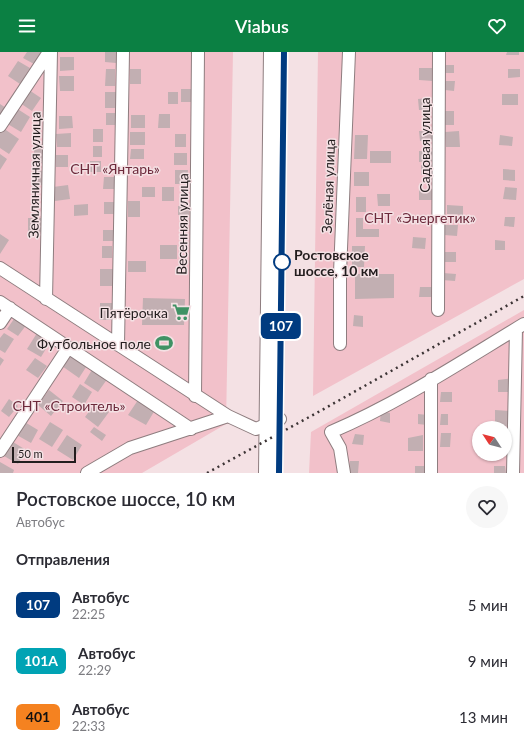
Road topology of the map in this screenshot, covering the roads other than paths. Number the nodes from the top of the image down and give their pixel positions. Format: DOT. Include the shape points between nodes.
graph roads {
  1 [pos="50,52"];
  2 [pos="123,52"];
  3 [pos="198,52"];
  4 [pos="274,52"];
  5 [pos="284,52"];
  6 [pos="348,52"];
  7 [pos="439,52"];
  8 [pos="0,126"];
  9 [pos="0,268"];
  10 [pos="46,299"];
  11 [pos="5,305"];
  12 [pos="438,310"];
  13 [pos="0,323"];
  14 [pos="520,326"];
  15 [pos="340,344"];
  16 [pos="118,345"];
  17 [pos="68,348"];
  18 [pos="431,379"];
  19 [pos="195,396"];
  20 [pos="228,416"];
  21 [pos="274,421"];
  22 [pos="191,429"];
  23 [pos="0,451"];
  24 [pos="87,473"];
  25 [pos="268,473"];
  26 [pos="279,473"];
  27 [pos="344,473"];
  28 [pos="431,473"];
  29 [pos="513,473"];
  1 -- 8 [label="street"];
  1 -- 10 [label="street, Земляничная улица"];
  2 -- 16 [label="street"];
  3 -- 19 [label="street, Весенняя улица"];
  4 -- 21 [label="highway"];
  5 -- 21 [label="highway"];
  6 -- 15 [label="street, Зелёная улица"];
  7 -- 12 [label="street, Садовая улица"];
  9 -- 10 [label="street"];
  10 -- 16 [label="street"];
  11 -- 13 [label="street"];
  11 -- 17 [label="street"];
  14 -- 18 [label="street"];
  14 -- 29 [label="street"];
  16 -- 19 [label="street"];
  17 -- 22 [label="street"];
  17 -- 23 [label="street"];
  18 -- 27 [label="street" via="361,419 331,432 340,448"];
  18 -- 28 [label="street"];
  19 -- 20 [label="street"];
  20 -- 21 [label="street" via="256,429"];
  20 -- 22 [label="street"];
  21 -- 25 [label="highway"];
  21 -- 26 [label="highway"];
  22 -- 24 [label="street" via="130,448"];
}
